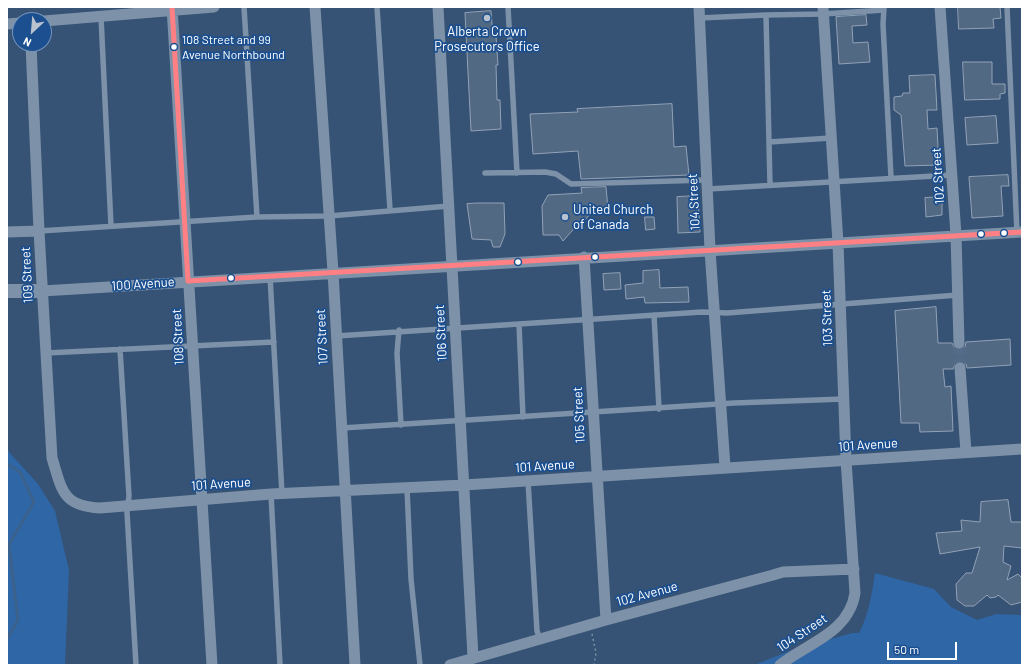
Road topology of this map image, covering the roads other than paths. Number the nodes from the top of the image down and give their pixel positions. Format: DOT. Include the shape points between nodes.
graph roads {
  1 [pos="214,7"];
  2 [pos="244,7"];
  3 [pos="315,7"];
  4 [pos="376,7"];
  5 [pos="438,7"];
  6 [pos="508,7"];
  7 [pos="940,7"];
  8 [pos="1007,7"];
  9 [pos="884,8"];
  10 [pos="172,9"];
  11 [pos="823,10"];
  12 [pos="699,12"];
  13 [pos="766,15"];
  14 [pos="101,16"];
  15 [pos="52,20"];
  16 [pos="31,52"];
  17 [pos="831,138"];
  18 [pos="769,142"];
  19 [pos="485,173"];
  20 [pos="517,173"];
  21 [pos="952,175"];
  22 [pos="891,177"];
  23 [pos="834,182"];
  24 [pos="707,185"];
  25 [pos="770,185"];
  26 [pos="450,206"];
  27 [pos="390,210"];
  28 [pos="328,216"];
  29 [pos="257,217"];
  30 [pos="185,222"];
  31 [pos="111,226"];
  32 [pos="39,231"];
  33 [pos="7,232"];
  34 [pos="1020,232"];
  35 [pos="956,235"];
  36 [pos="838,243"];
  37 [pos="710,250"];
  38 [pos="584,257"];
  39 [pos="451,265"];
  40 [pos="333,272"];
  41 [pos="270,276"];
  42 [pos="188,281"];
  43 [pos="7,291"];
  44 [pos="42,291"];
  45 [pos="958,295"];
  46 [pos="841,304"];
  47 [pos="715,313"];
  48 [pos="654,315"];
  49 [pos="587,319"];
  50 [pos="519,324"];
  51 [pos="455,328"];
  52 [pos="399,330"];
  53 [pos="336,336"];
  54 [pos="274,342"];
  55 [pos="959,343"];
  56 [pos="192,346"];
  57 [pos="120,349"];
  58 [pos="46,353"];
  59 [pos="960,368"];
  60 [pos="844,399"];
  61 [pos="721,405"];
  62 [pos="659,409"];
  63 [pos="592,413"];
  64 [pos="524,417"];
  65 [pos="461,422"];
  66 [pos="401,425"];
  67 [pos="342,428"];
  68 [pos="1022,449"];
  69 [pos="966,452"];
  70 [pos="846,460"];
  71 [pos="725,467"];
  72 [pos="596,477"];
  73 [pos="528,481"];
  74 [pos="464,485"];
  75 [pos="407,488"];
  76 [pos="345,490"];
  77 [pos="276,494"];
  78 [pos="201,499"];
  79 [pos="71,500"];
  80 [pos="129,505"];
  81 [pos="854,569"];
  82 [pos="606,620"];
  83 [pos="840,625"];
  84 [pos="540,639"];
  85 [pos="473,657"];
  86 [pos="136,665"];
  87 [pos="212,665"];
  88 [pos="280,665"];
  89 [pos="354,665"];
  90 [pos="420,665"];
  91 [pos="450,665"];
  92 [pos="780,665"];
  1 -- 10 [label="street"];
  2 -- 29 [label="lane"];
  3 -- 28 [label="street, 107 Street"];
  4 -- 27 [label="lane"];
  5 -- 26 [label="street, 106 Street"];
  6 -- 20 [label="lane"];
  7 -- 21 [label="street, 102 Street"];
  8 -- 34 [label="lane"];
  9 -- 11 [label="lane"];
  9 -- 22 [label="lane"];
  10 -- 14 [label="street"];
  10 -- 30 [label="street, 108 Street"];
  11 -- 13 [label="lane"];
  11 -- 17 [label="street, 103 Street"];
  12 -- 13 [label="lane"];
  12 -- 24 [label="street, 104 Street"];
  13 -- 18 [label="lane"];
  14 -- 15 [label="street"];
  14 -- 31 [label="lane"];
  16 -- 32 [label="street, 109 Street"];
  17 -- 18 [label="lane"];
  17 -- 23 [label="street, 103 Street"];
  18 -- 25 [label="lane"];
  19 -- 20 [label="lane"];
  20 -- 24 [label="lane" via="556,174 571,184"];
  21 -- 22 [label="lane"];
  21 -- 35 [label="street, 102 Street"];
  22 -- 23 [label="lane"];
  23 -- 25 [label="lane"];
  23 -- 36 [label="street, 103 Street"];
  24 -- 25 [label="lane"];
  24 -- 37 [label="street, 104 Street"];
  26 -- 27 [label="lane"];
  26 -- 39 [label="street, 106 Street"];
  27 -- 28 [label="lane"];
  28 -- 29 [label="lane"];
  28 -- 40 [label="street, 107 Street"];
  29 -- 30 [label="lane"];
  30 -- 31 [label="lane"];
  30 -- 42 [label="street, 108 Street"];
  31 -- 32 [label="lane"];
  32 -- 33 [label="street"];
  32 -- 44 [label="street, 109 Street"];
  34 -- 35 [label="street, 100 Avenue"];
  35 -- 36 [label="street, 100 Avenue"];
  35 -- 45 [label="street, 102 Street"];
  36 -- 37 [label="street, 100 Avenue"];
  36 -- 46 [label="street, 103 Street"];
  37 -- 38 [label="street, 100 Avenue"];
  37 -- 47 [label="street, 104 Street"];
  38 -- 39 [label="street, 100 Avenue"];
  38 -- 49 [label="street, 105 Street"];
  39 -- 40 [label="street, 100 Avenue"];
  39 -- 51 [label="street, 106 Street"];
  40 -- 41 [label="street, 100 Avenue"];
  40 -- 53 [label="street, 107 Street"];
  41 -- 42 [label="street, 100 Avenue"];
  41 -- 54 [label="lane"];
  42 -- 44 [label="street, 100 Avenue"];
  42 -- 56 [label="street, 108 Street"];
  43 -- 44 [label="street, 100 Avenue"];
  44 -- 58 [label="street, 109 Street"];
  45 -- 46 [label="lane"];
  45 -- 55 [label="street, 102 Street"];
  46 -- 47 [label="lane"];
  46 -- 60 [label="street, 103 Street"];
  47 -- 48 [label="lane"];
  47 -- 61 [label="street, 104 Street"];
  48 -- 49 [label="lane"];
  48 -- 62 [label="lane"];
  49 -- 50 [label="lane"];
  49 -- 63 [label="street, 105 Street"];
  50 -- 51 [label="lane"];
  50 -- 64 [label="lane"];
  51 -- 52 [label="lane"];
  51 -- 65 [label="street, 106 Street"];
  52 -- 53 [label="lane"];
  52 -- 66 [label="lane" via="397,353"];
  53 -- 67 [label="street, 107 Street"];
  54 -- 56 [label="lane"];
  54 -- 77 [label="lane"];
  56 -- 57 [label="lane"];
  56 -- 78 [label="street, 108 Street"];
  57 -- 58 [label="lane"];
  57 -- 80 [label="lane"];
  58 -- 79 [label="street, 109 Street" via="52,458 62,490"];
  59 -- 69 [label="street"];
  60 -- 61 [label="lane"];
  60 -- 70 [label="street, 103 Street"];
  61 -- 62 [label="lane"];
  61 -- 71 [label="street, 104 Street"];
  62 -- 63 [label="lane"];
  63 -- 64 [label="lane"];
  63 -- 72 [label="street, 105 Street"];
  64 -- 65 [label="lane"];
  65 -- 66 [label="lane"];
  65 -- 74 [label="street, 106 Street"];
  66 -- 67 [label="lane"];
  67 -- 76 [label="street, 107 Street"];
  68 -- 69 [label="street, 101 Avenue"];
  69 -- 70 [label="street, 101 Avenue"];
  70 -- 71 [label="street, 101 Avenue"];
  70 -- 81 [label="street, 103 Street"];
  71 -- 72 [label="street, 101 Avenue"];
  72 -- 73 [label="street, 101 Avenue"];
  72 -- 82 [label="street, 105 Street"];
  73 -- 74 [label="street, 101 Avenue"];
  73 -- 84 [label="lane"];
  74 -- 75 [label="street, 101 Avenue"];
  74 -- 85 [label="street, 106 Street"];
  75 -- 76 [label="street, 101 Avenue"];
  75 -- 90 [label="lane" via="411,579"];
  76 -- 77 [label="street, 101 Avenue"];
  76 -- 89 [label="street, 107 Street"];
  77 -- 78 [label="street, 101 Avenue"];
  77 -- 88 [label="lane"];
  78 -- 80 [label="street, 101 Avenue"];
  78 -- 87 [label="street, 108 Street"];
  79 -- 80 [label="street, 101 Avenue" via="88,507"];
  80 -- 86 [label="lane" via="127,512"];
  81 -- 82 [label="street, 102 Avenue" via="783,572"];
  81 -- 83 [label="street, 103 Street" via="854,601"];
  82 -- 84 [label="street, 102 Avenue"];
  83 -- 92 [label="street, 104 Street"];
  84 -- 85 [label="street, 102 Avenue"];
  85 -- 91 [label="street, 102 Avenue"];
}
